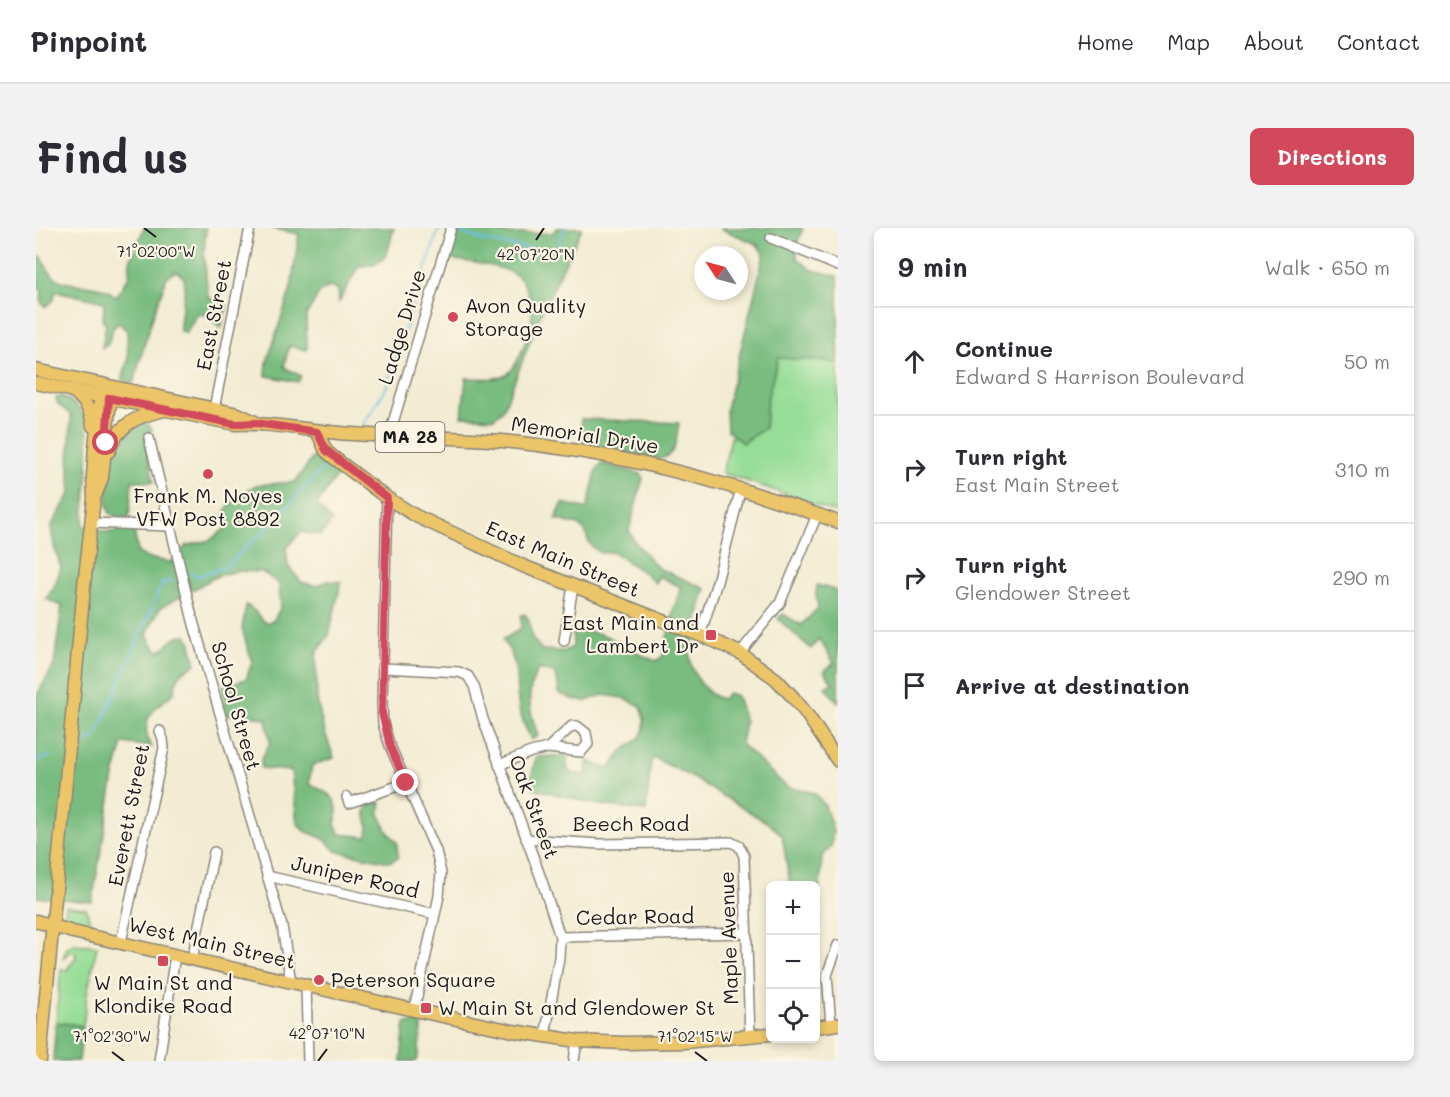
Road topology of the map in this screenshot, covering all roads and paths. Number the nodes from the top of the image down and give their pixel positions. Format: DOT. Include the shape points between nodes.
graph roads {
  1 [pos="250,228"];
  2 [pos="451,228"];
  3 [pos="771,238"];
  4 [pos="838,266"];
  5 [pos="36,370"];
  6 [pos="36,383"];
  7 [pos="68,389"];
  8 [pos="106,391"];
  9 [pos="214,409"];
  10 [pos="166,410"];
  11 [pos="256,423"];
  12 [pos="317,432"];
  13 [pos="389,436"];
  14 [pos="149,438"];
  15 [pos="95,447"];
  16 [pos="102,478"];
  17 [pos="741,488"];
  18 [pos="94,498"];
  19 [pos="387,498"];
  20 [pos="817,514"];
  21 [pos="91,522"];
  22 [pos="838,522"];
  23 [pos="170,526"];
  24 [pos="573,586"];
  25 [pos="700,635"];
  26 [pos="564,641"];
  27 [pos="740,653"];
  28 [pos="383,668"];
  29 [pos="160,731"];
  30 [pos="548,748"];
  31 [pos="838,761"];
  32 [pos="499,765"];
  33 [pos="406,783"];
  34 [pos="347,797"];
  35 [pos="526,840"];
  36 [pos="735,843"];
  37 [pos="214,852"];
  38 [pos="267,876"];
  39 [pos="435,914"];
  40 [pos="36,921"];
  41 [pos="53,926"];
  42 [pos="746,933"];
  43 [pos="560,937"];
  44 [pos="121,942"];
  45 [pos="838,945"];
  46 [pos="175,955"];
  47 [pos="192,959"];
  48 [pos="291,982"];
  49 [pos="306,985"];
  50 [pos="414,1010"];
  51 [pos="835,1025"];
  52 [pos="820,1027"];
  53 [pos="766,1034"];
  54 [pos="545,1036"];
  55 [pos="750,1036"];
  56 [pos="577,1041"];
  57 [pos="40,1061"];
  58 [pos="159,1061"];
  59 [pos="308,1061"];
  60 [pos="574,1061"];
  1 -- 9 [label="street, East Street"];
  2 -- 13 [label="street, Ladge Drive"];
  3 -- 4 [label="street"];
  5 -- 8 [label="main road, MA 28"];
  6 -- 7 [label="main road, MA 28"];
  7 -- 8 [label="main road, MA 28"];
  7 -- 15 [label="main road" via="88,407"];
  8 -- 9 [label="main road, MA 28"];
  8 -- 10 [label="main road, MA 28"];
  8 -- 15 [label="main road"];
  8 -- 16 [label="main road"];
  9 -- 11 [label="main road, MA 28"];
  10 -- 11 [label="main road, MA 28" via="235,424"];
  10 -- 16 [label="main road" via="138,417 119,431 110,447"];
  11 -- 12 [label="main road, MA 28"];
  12 -- 13 [label="main road, Memorial Drive / MA 28"];
  12 -- 19 [label="main road, East Main Street" via="326,450"];
  13 -- 17 [label="main road, Memorial Drive / MA 28" via="545,446 645,464"];
  14 -- 23 [label="street, School Street"];
  15 -- 18 [label="main road"];
  16 -- 18 [label="main road"];
  17 -- 20 [label="main road, Memorial Drive / MA 28"];
  17 -- 25 [label="street"];
  18 -- 21 [label="main road"];
  19 -- 24 [label="main road, East Main Street" via="416,516"];
  19 -- 28 [label="street"];
  20 -- 22 [label="main road, Memorial Drive / MA 28"];
  20 -- 27 [label="street" via="780,603"];
  21 -- 23 [label="street"];
  21 -- 41 [label="main road"];
  23 -- 38 [label="street, School Street"];
  24 -- 25 [label="main road, East Main Street"];
  24 -- 26 [label="street"];
  25 -- 27 [label="main road, East Main Street"];
  27 -- 31 [label="main road, East Main Street" via="792,696"];
  28 -- 32 [label="street, Oak Street" via="451,670 468,676"];
  28 -- 33 [label="street" via="383,724"];
  29 -- 44 [label="street, Everett Street" via="164,748"];
  30 -- 32 [label="street"];
  32 -- 35 [label="street, Oak Street"];
  33 -- 34 [label="street" via="349,803"];
  33 -- 39 [label="street" via="439,862 441,884"];
  35 -- 36 [label="street, Beech Road"];
  35 -- 43 [label="street, Oak Street"];
  36 -- 42 [label="street, Maple Avenue" via="744,856"];
  37 -- 47 [label="street"];
  38 -- 39 [label="street, Juniper Road"];
  38 -- 48 [label="street, School Street" via="285,939"];
  39 -- 50 [label="street"];
  40 -- 41 [label="main road, West Main Street"];
  41 -- 44 [label="main road, West Main Street"];
  41 -- 57 [label="main road"];
  42 -- 43 [label="street, Cedar Road"];
  42 -- 55 [label="street, Maple Avenue"];
  43 -- 54 [label="street, Oak Street"];
  44 -- 46 [label="main road, West Main Street"];
  45 -- 51 [label="street" via="827,975"];
  46 -- 47 [label="main road, West Main Street"];
  46 -- 58 [label="street"];
  47 -- 48 [label="main road, West Main Street"];
  48 -- 49 [label="main road, West Main Street"];
  49 -- 50 [label="main road, West Main Street"];
  49 -- 59 [label="street"];
  50 -- 54 [label="main road, West Main Street"];
  51 -- 52 [label="main road"];
  53 -- 55 [label="main road, West Main Street"];
  54 -- 56 [label="main road, West Main Street"];
  55 -- 56 [label="main road, West Main Street" via="681,1042"];
  56 -- 60 [label="street"];
}
